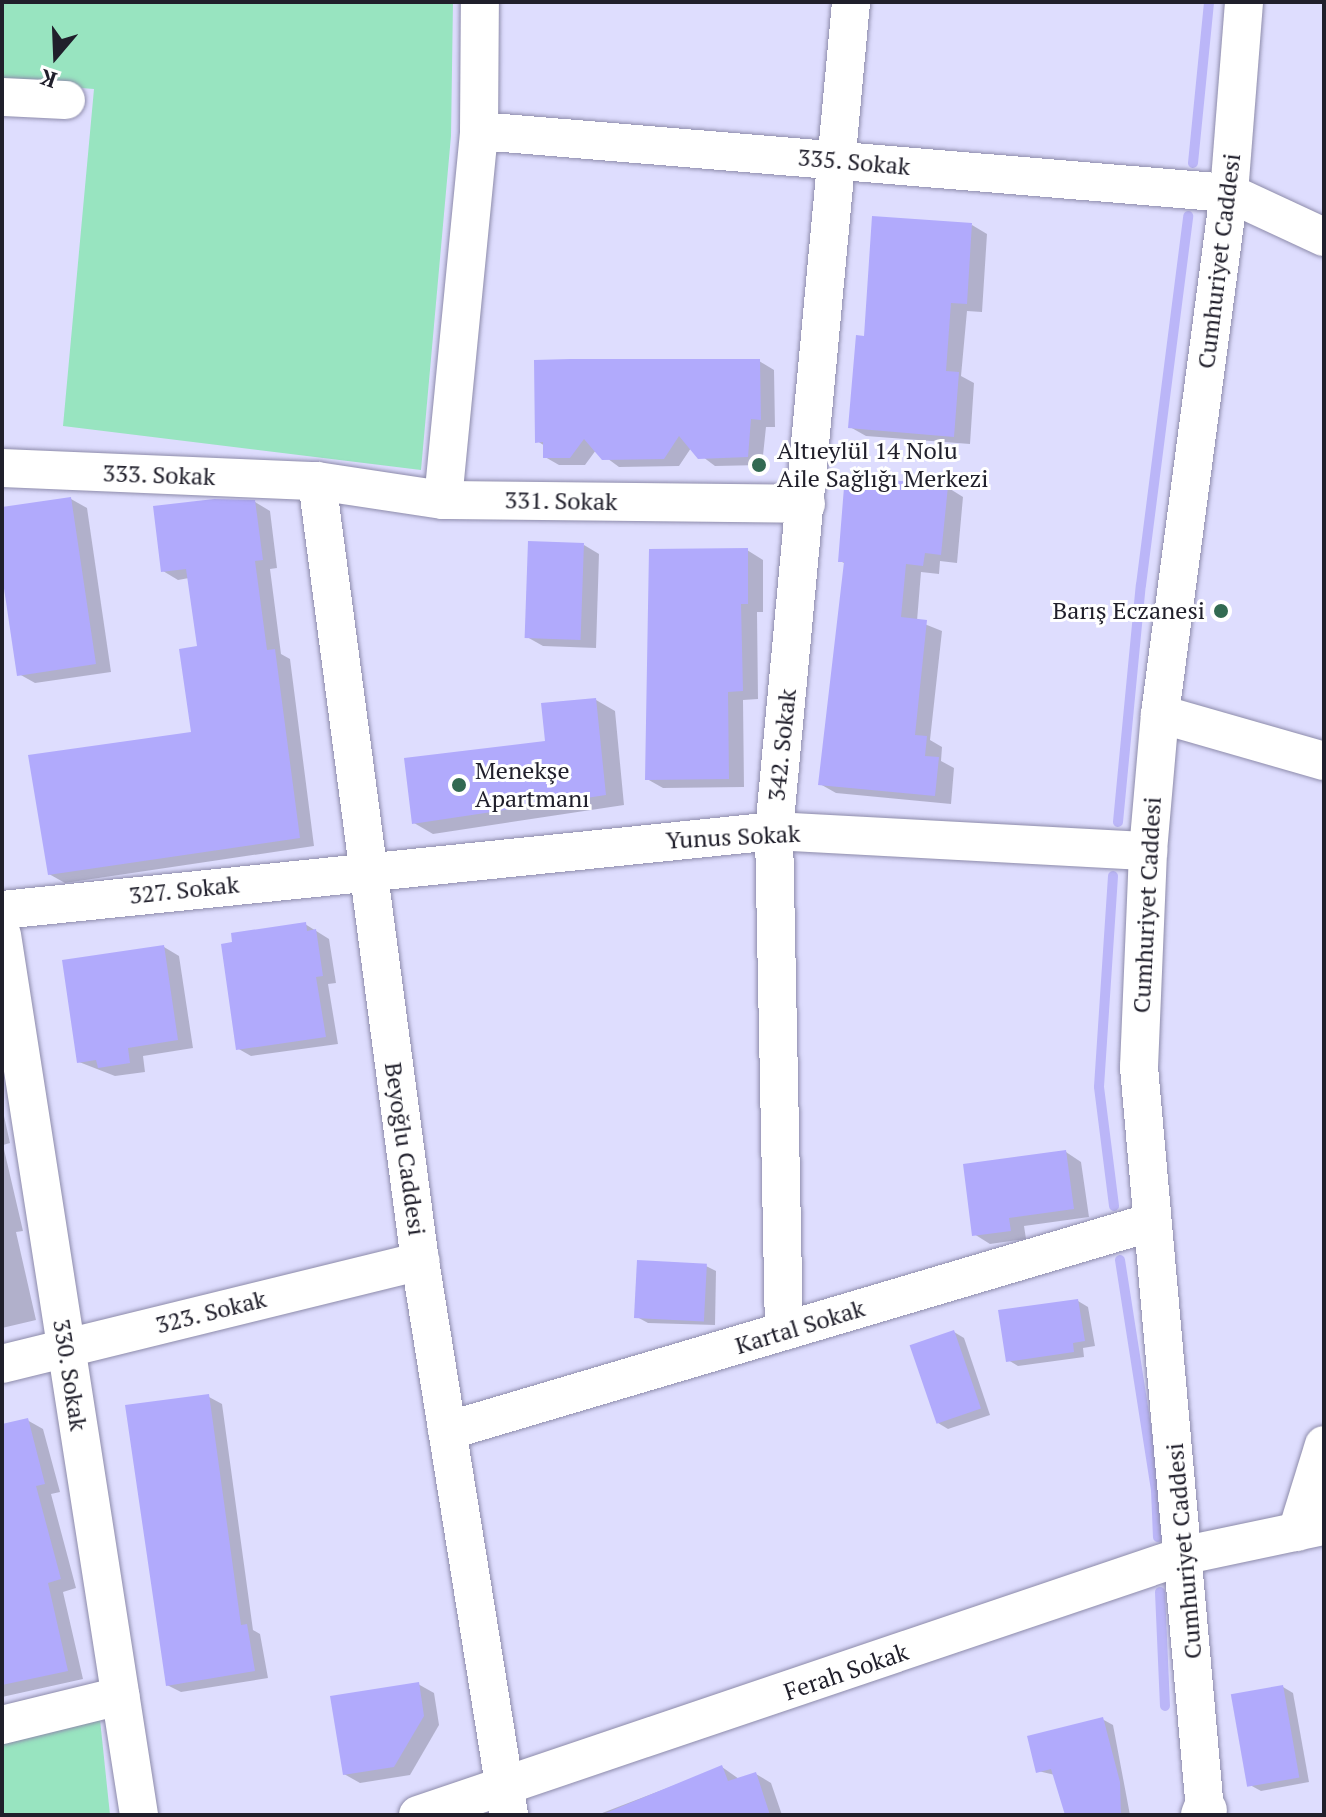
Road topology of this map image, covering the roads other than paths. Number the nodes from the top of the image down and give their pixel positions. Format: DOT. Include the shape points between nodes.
graph roads {
  1 [pos="480,2"];
  2 [pos="851,2"];
  3 [pos="1244,2"];
  4 [pos="2,97"];
  5 [pos="66,100"];
  6 [pos="479,131"];
  7 [pos="840,161"];
  8 [pos="1229,193"];
  9 [pos="1324,237"];
  10 [pos="2,468"];
  11 [pos="317,481"];
  12 [pos="443,500"];
  13 [pos="806,504"];
  14 [pos="1160,714"];
  15 [pos="1324,761"];
  16 [pos="774,831"];
  17 [pos="1148,851"];
  18 [pos="367,870"];
  19 [pos="2,910"];
  20 [pos="2,935"];
  21 [pos="8,1012"];
  22 [pos="1152,1222"];
  23 [pos="420,1261"];
  24 [pos="784,1331"];
  25 [pos="65,1347"];
  26 [pos="2,1364"];
  27 [pos="447,1431"];
  28 [pos="1324,1445"];
  29 [pos="1311,1529"];
  30 [pos="1186,1555"];
  31 [pos="120,1696"];
  32 [pos="2,1725"];
  33 [pos="507,1801"];
  34 [pos="1205,1813"];
  35 [pos="139,1815"];
  36 [pos="418,1815"];
  1 -- 6 [label="street"];
  2 -- 7 [label="street, 342. Sokak"];
  3 -- 8 [label="street, Cumhuriyet Caddesi"];
  4 -- 5 [label="street"];
  6 -- 7 [label="street, 335. Sokak"];
  6 -- 12 [label="street"];
  7 -- 8 [label="street, 335. Sokak"];
  7 -- 13 [label="street, 342. Sokak"];
  8 -- 9 [label="street"];
  8 -- 14 [label="street, Cumhuriyet Caddesi"];
  10 -- 11 [label="street, 333. Sokak"];
  11 -- 12 [label="street, 331. Sokak"];
  11 -- 18 [label="street, Beyoğlu Caddesi"];
  12 -- 13 [label="street, 331. Sokak"];
  13 -- 16 [label="street, 342. Sokak"];
  14 -- 15 [label="street"];
  14 -- 17 [label="street, Cumhuriyet Caddesi"];
  16 -- 17 [label="street, Yunus Sokak"];
  16 -- 18 [label="street, Yunus Sokak"];
  16 -- 24 [label="street, 342. Sokak"];
  17 -- 22 [label="street, Cumhuriyet Caddesi" via="1139,1067"];
  18 -- 19 [label="street, 327. Sokak"];
  18 -- 23 [label="street, Beyoğlu Caddesi"];
  20 -- 21 [label="street, 330. Sokak"];
  21 -- 25 [label="street, 330. Sokak"];
  22 -- 24 [label="street, Kartal Sokak"];
  22 -- 30 [label="street, Cumhuriyet Caddesi"];
  23 -- 25 [label="street, 323. Sokak"];
  23 -- 27 [label="street, Beyoğlu Caddesi"];
  24 -- 27 [label="street, Kartal Sokak"];
  25 -- 26 [label="street, 323. Sokak"];
  25 -- 31 [label="street, 330. Sokak"];
  27 -- 33 [label="street, Beyoğlu Caddesi"];
  28 -- 29 [label="street"];
  29 -- 30 [label="street, Ferah Sokak"];
  30 -- 33 [label="street, Ferah Sokak"];
  30 -- 34 [label="street, Cumhuriyet Caddesi"];
  31 -- 32 [label="street"];
  31 -- 35 [label="street, 330. Sokak"];
  33 -- 36 [label="street, Ferah Sokak"];
}
